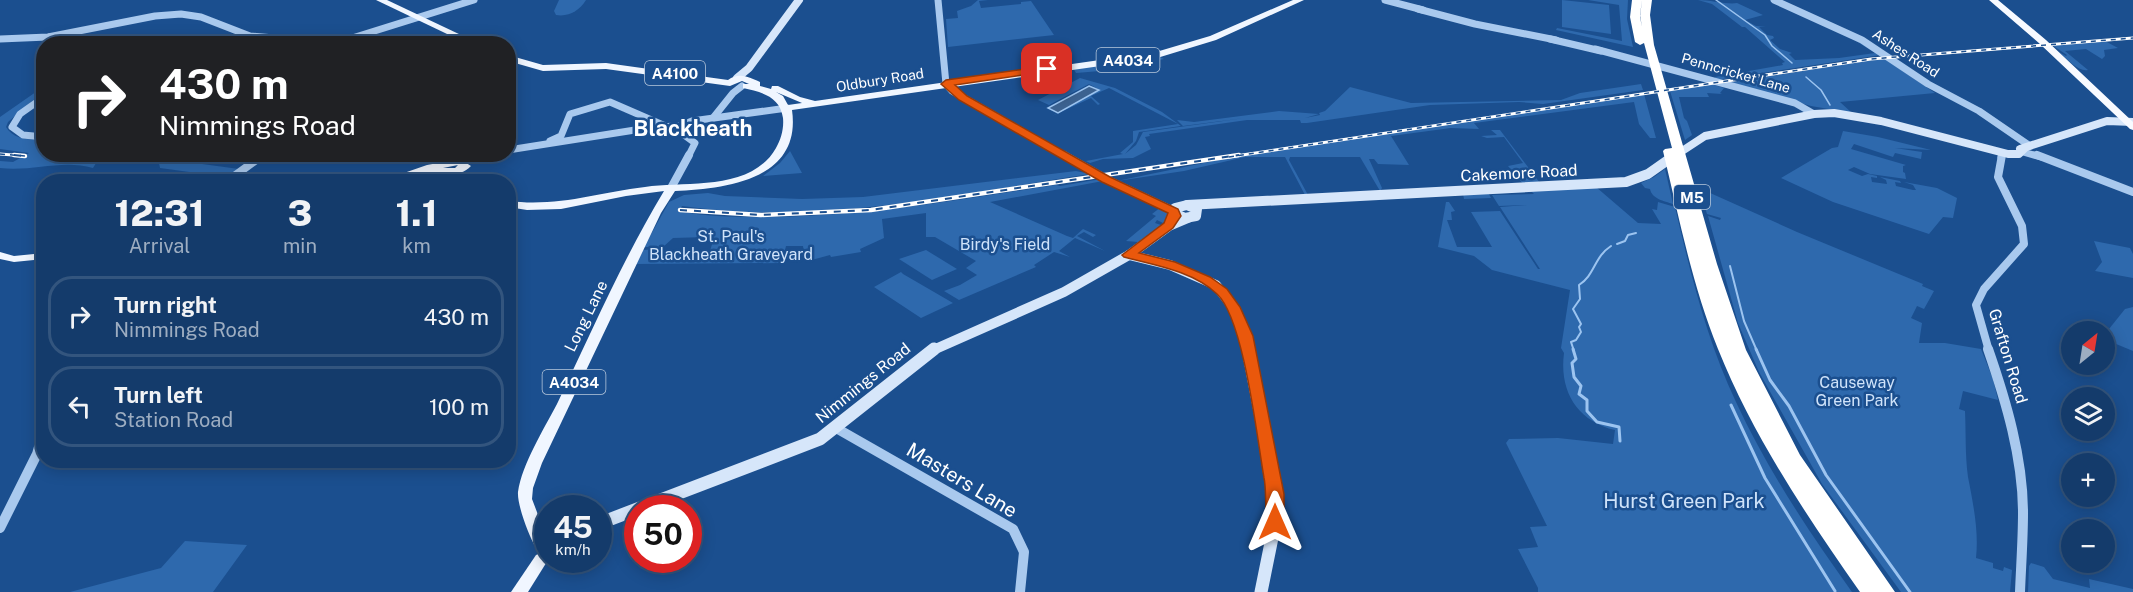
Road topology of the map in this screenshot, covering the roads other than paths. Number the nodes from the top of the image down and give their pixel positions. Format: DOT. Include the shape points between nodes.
graph roads {
  1 [pos="380,0"];
  2 [pos="474,0"];
  3 [pos="799,0"];
  4 [pos="938,0"];
  5 [pos="1300,0"];
  6 [pos="1385,0"];
  7 [pos="1637,0"];
  8 [pos="1647,0"];
  9 [pos="1774,0"];
  10 [pos="1993,0"];
  11 [pos="1999,0"];
  12 [pos="420,17"];
  13 [pos="2027,28"];
  14 [pos="88,29"];
  15 [pos="51,36"];
  16 [pos="68,36"];
  17 [pos="250,36"];
  18 [pos="356,36"];
  19 [pos="459,36"];
  20 [pos="36,38"];
  21 [pos="0,39"];
  22 [pos="516,60"];
  23 [pos="739,84"];
  24 [pos="946,84"];
  25 [pos="765,86"];
  26 [pos="36,103"];
  27 [pos="791,106"];
  28 [pos="1814,114"];
  29 [pos="712,118"];
  30 [pos="2132,123"];
  31 [pos="667,126"];
  32 [pos="680,126"];
  33 [pos="36,136"];
  34 [pos="561,136"];
  35 [pos="574,140"];
  36 [pos="530,145"];
  37 [pos="516,147"];
  38 [pos="2029,150"];
  39 [pos="2002,153"];
  40 [pos="253,162"];
  41 [pos="473,162"];
  42 [pos="456,171"];
  43 [pos="237,174"];
  44 [pos="410,174"];
  45 [pos="670,191"];
  46 [pos="2133,192"];
  47 [pos="1210,203"];
  48 [pos="516,205"];
  49 [pos="1180,208"];
  50 [pos="1198,211"];
  51 [pos="1188,218"];
  52 [pos="1169,226"];
  53 [pos="0,255"];
  54 [pos="1129,255"];
  55 [pos="36,257"];
  56 [pos="836,428"];
  57 [pos="36,452"];
  58 [pos="612,519"];
  59 [pos="534,523"];
  60 [pos="0,528"];
  61 [pos="534,567"];
  62 [pos="519,592"];
  63 [pos="1020,592"];
  64 [pos="1261,592"];
  65 [pos="1870,592"];
  66 [pos="1886,592"];
  67 [pos="2020,592"];
  1 -- 12 [label="main road"];
  2 -- 12 [label="street"];
  3 -- 23 [label="main road"];
  4 -- 24 [label="street"];
  5 -- 24 [label="main road, Oldbury Road / A4034" via="1213,38 1157,55"];
  6 -- 28 [label="street, Penncricket Lane" via="1663,67 1795,103"];
  7 -- 65 [label="highway, M5" via="1638,36 1709,305 1725,349 1778,457"];
  8 -- 66 [label="highway, M5" via="1649,45 1713,275 1739,350 1794,458"];
  9 -- 38 [label="street, Ashes Road" via="1862,40 2019,137"];
  10 -- 13 [label="highway"];
  11 -- 13 [label="highway"];
  12 -- 18 [label="street"];
  12 -- 19 [label="main road"];
  13 -- 30 [label="highway" via="2079,71"];
  14 -- 15 [label="street"];
  14 -- 16 [label="street"];
  14 -- 17 [label="street" via="181,14 201,17"];
  20 -- 21 [label="street"];
  22 -- 23 [label="main road, A4100" via="538,67 612,67"];
  23 -- 25 [label="main road, A4100"];
  23 -- 27 [label="main road, A4100" via="769,90"];
  23 -- 29 [label="street"];
  24 -- 27 [label="main road, Oldbury Road / A4034"];
  24 -- 49 [label="street" via="963,98 1108,180"];
  25 -- 27 [label="main road, A4100"];
  25 -- 27 [label="main road, A4100" via="785,96"];
  26 -- 33 [label="street" via="12,123 12,128 23,135"];
  27 -- 29 [label="street, Oldbury Road"];
  27 -- 45 [label="main road" via="785,146 771,166 742,182 709,190"];
  28 -- 39 [label="main road, Penncricket Lane" via="1860,116"];
  28 -- 47 [label="main road, Cakemore Road" via="1705,136 1648,175 1626,182"];
  29 -- 32 [label="street, Oldbury Road"];
  30 -- 38 [label="main road, Penncricket Lane" via="2100,124"];
  31 -- 32 [label="street, Oldbury Road"];
  31 -- 34 [label="street" via="610,102 570,114"];
  31 -- 35 [label="street"];
  32 -- 45 [label="street, Long Lane" via="680,132 695,143"];
  34 -- 35 [label="street"];
  34 -- 36 [label="street"];
  35 -- 36 [label="street"];
  36 -- 37 [label="street"];
  38 -- 39 [label="main road, Penncricket Lane" via="2016,155"];
  38 -- 46 [label="street, Ashes Road"];
  39 -- 67 [label="street, Grafton Road" via="1998,177 2022,226 2024,244 1984,289 1976,305 2017,453 2023,511"];
  40 -- 43 [label="street"];
  41 -- 42 [label="street"];
  42 -- 44 [label="main road" via="434,168"];
  45 -- 48 [label="main road" via="557,207"];
  45 -- 59 [label="main road, Long Lane / A4034" via="584,360 526,488 525,499"];
  47 -- 49 [label="main road, Cakemore Road"];
  47 -- 50 [label="main road"];
  49 -- 50 [label="main road"];
  49 -- 51 [label="main road" via="1180,217"];
  49 -- 52 [label="main road"];
  50 -- 51 [label="main road, Nimmings Road"];
  51 -- 52 [label="main road, Nimmings Road"];
  52 -- 54 [label="main road, Nimmings Road"];
  53 -- 55 [label="main road" via="14,259"];
  54 -- 56 [label="main road, Nimmings Road" via="1064,292 928,352"];
  54 -- 64 [label="main road" via="1170,265 1216,285 1233,307 1245,336 1276,494 1275,522"];
  56 -- 58 [label="main road, Nimmings Road" via="802,447"];
  56 -- 63 [label="street, Masters Lane" via="1013,529 1025,554"];
  57 -- 60 [label="street"];
  61 -- 62 [label="main road, Long Lane / A4034"];
}
